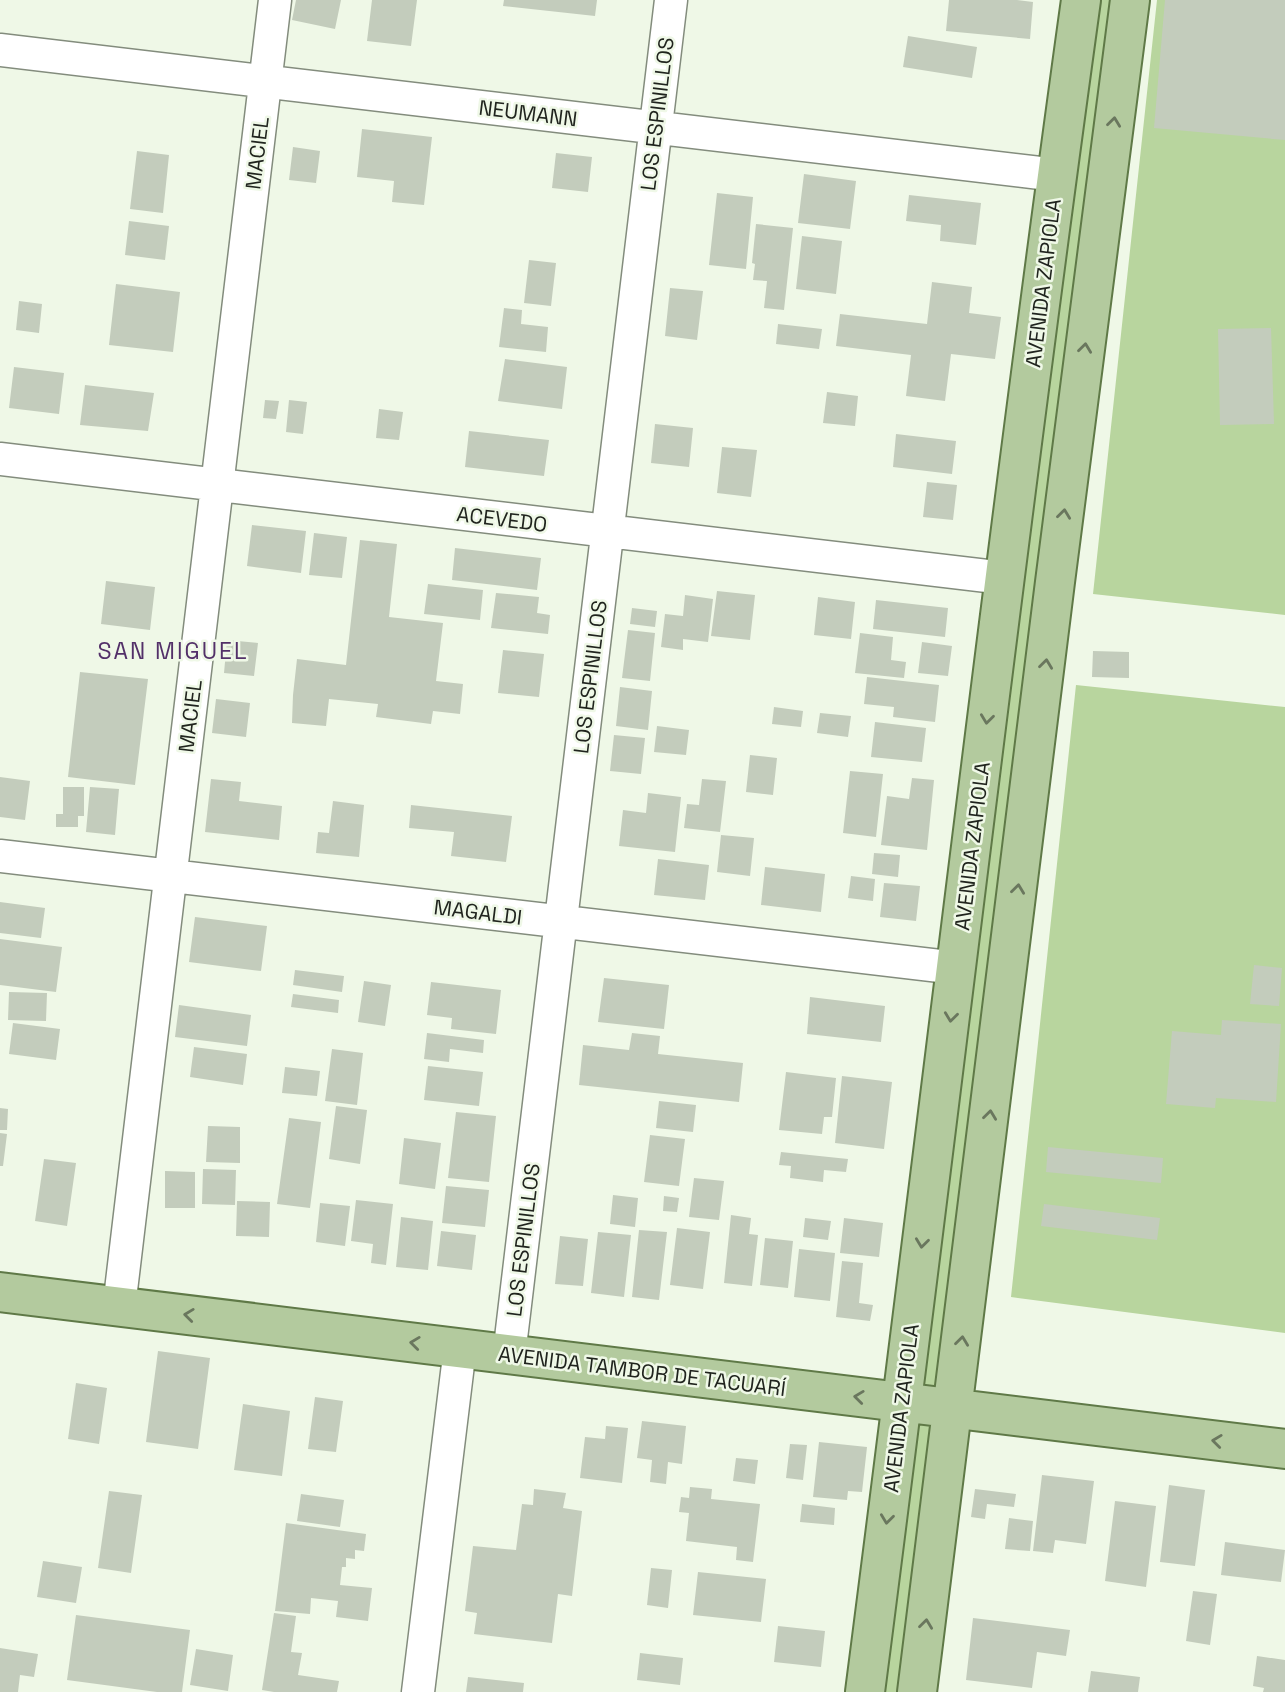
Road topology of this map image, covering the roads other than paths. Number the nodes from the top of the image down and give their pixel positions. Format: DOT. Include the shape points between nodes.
graph roads {
  1 [pos="275,0"];
  2 [pos="671,0"];
  3 [pos="1081,0"];
  4 [pos="1130,0"];
  5 [pos="0,50"];
  6 [pos="265,82"];
  7 [pos="656,128"];
  8 [pos="1057,175"];
  9 [pos="0,459"];
  10 [pos="217,485"];
  11 [pos="608,531"];
  12 [pos="1004,578"];
  13 [pos="0,856"];
  14 [pos="171,876"];
  15 [pos="561,922"];
  16 [pos="957,968"];
  17 [pos="1,1297"];
  18 [pos="119,1307"];
  19 [pos="460,1348"];
  20 [pos="509,1355"];
  21 [pos="902,1402"];
  22 [pos="953,1409"];
  23 [pos="1285,1449"];
  24 [pos="418,1692"];
  25 [pos="865,1692"];
  26 [pos="917,1692"];
  1 -- 6 [label="street, MACIEL"];
  2 -- 7 [label="street, LOS ESPINILLOS"];
  3 -- 8 [label="main road, AVENIDA ZAPIOLA"];
  22 -- 4 [label="main road, one-way"];
  5 -- 6 [label="street, NEUMANN"];
  6 -- 7 [label="street, NEUMANN"];
  6 -- 10 [label="street, MACIEL"];
  7 -- 8 [label="street, NEUMANN"];
  7 -- 11 [label="street, LOS ESPINILLOS"];
  8 -- 12 [label="main road, AVENIDA ZAPIOLA"];
  9 -- 10 [label="street, ACEVEDO"];
  10 -- 11 [label="street, ACEVEDO"];
  10 -- 14 [label="street, MACIEL"];
  11 -- 12 [label="street, ACEVEDO"];
  11 -- 15 [label="street, LOS ESPINILLOS"];
  12 -- 16 [label="main road, AVENIDA ZAPIOLA, one-way"];
  13 -- 14 [label="street, MAGALDI"];
  14 -- 15 [label="street, MAGALDI"];
  14 -- 18 [label="street, MACIEL"];
  15 -- 16 [label="street, MAGALDI"];
  15 -- 20 [label="street, LOS ESPINILLOS"];
  16 -- 21 [label="main road, AVENIDA ZAPIOLA, one-way"];
  17 -- 18 [label="main road, AVENIDA TAMBOR DE TACUARÍ"];
  19 -- 18 [label="main road, AVENIDA TAMBOR DE TACUARÍ, one-way"];
  19 -- 20 [label="main road, AVENIDA TAMBOR DE TACUARÍ"];
  19 -- 24 [label="street"];
  21 -- 20 [label="main road, AVENIDA TAMBOR DE TACUARÍ, one-way"];
  21 -- 22 [label="main road, AVENIDA TAMBOR DE TACUARÍ"];
  21 -- 25 [label="main road, AVENIDA ZAPIOLA, one-way"];
  23 -- 22 [label="main road, AVENIDA TAMBOR DE TACUARÍ, one-way"];
  26 -- 22 [label="main road, one-way"];
}
